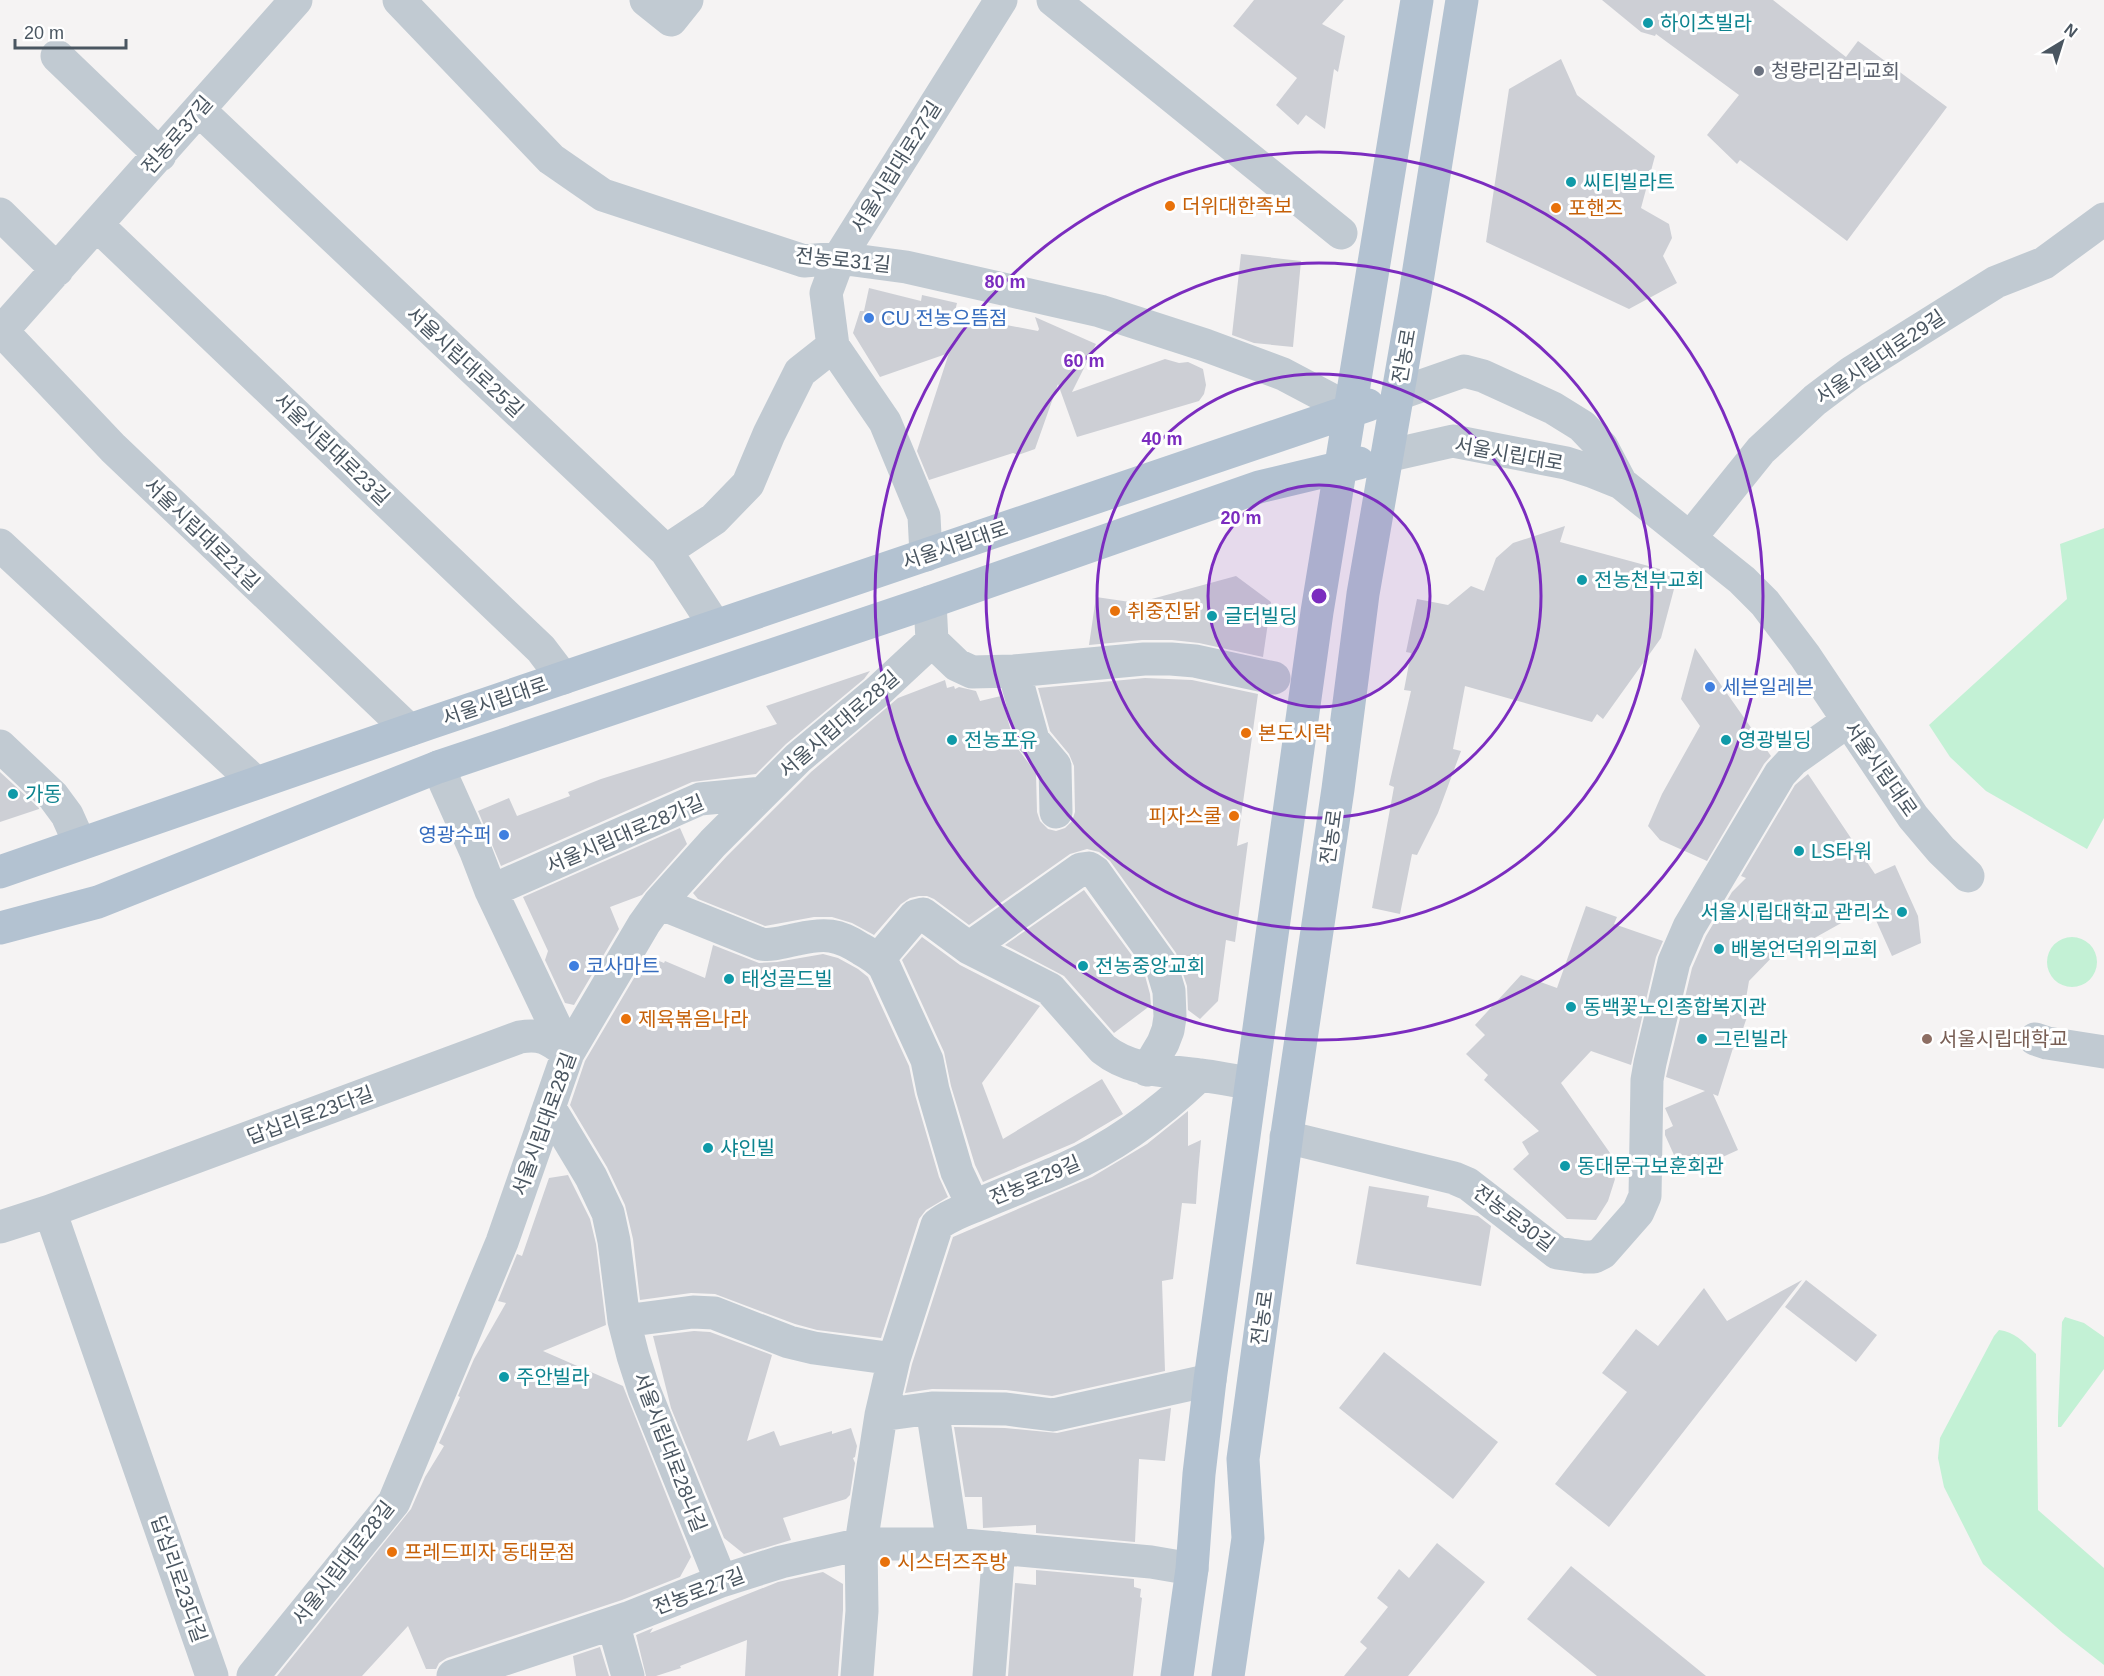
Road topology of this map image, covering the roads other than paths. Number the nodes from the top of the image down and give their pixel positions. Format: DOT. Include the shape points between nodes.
graph roads {
  1 [pos="296,0"];
  2 [pos="399,0"];
  3 [pos="1001,0"];
  4 [pos="1053,0"];
  5 [pos="1417,0"];
  6 [pos="1462,0"];
  7 [pos="57,56"];
  8 [pos="199,110"];
  9 [pos="160,155"];
  10 [pos="0,214"];
  11 [pos="2104,219"];
  12 [pos="97,225"];
  13 [pos="1341,233"];
  14 [pos="839,258"];
  15 [pos="57,270"];
  16 [pos="1,332"];
  17 [pos="833,346"];
  18 [pos="1398,394"];
  19 [pos="1351,411"];
  20 [pos="1387,456"];
  21 [pos="1341,467"];
  22 [pos="1621,483"];
  23 [pos="1690,538"];
  24 [pos="0,545"];
  25 [pos="666,551"];
  26 [pos="926,555"];
  27 [pos="930,603"];
  28 [pos="715,626"];
  29 [pos="932,641"];
  30 [pos="1014,671"];
  31 [pos="563,678"];
  32 [pos="1274,678"];
  33 [pos="1848,721"];
  34 [pos="409,730"];
  35 [pos="0,746"];
  36 [pos="438,766"];
  37 [pos="256,783"];
  38 [pos="763,793"];
  39 [pos="1056,812"];
  40 [pos="80,844"];
  41 [pos="0,872"];
  42 [pos="1968,876"];
  43 [pos="491,891"];
  44 [pos="659,903"];
  45 [pos="0,928"];
  46 [pos="969,948"];
  47 [pos="878,960"];
  48 [pos="2035,1039"];
  49 [pos="2104,1052"];
  50 [pos="568,1053"];
  51 [pos="1147,1070"];
  52 [pos="1200,1075"];
  53 [pos="1251,1083"];
  54 [pos="549,1107"];
  55 [pos="1286,1137"];
  56 [pos="973,1206"];
  57 [pos="50,1211"];
  58 [pos="0,1227"];
  59 [pos="624,1321"];
  60 [pos="894,1359"];
  61 [pos="1209,1380"];
  62 [pos="932,1408"];
  63 [pos="881,1415"];
  64 [pos="861,1544"];
  65 [pos="953,1544"];
  66 [pos="999,1548"];
  67 [pos="1192,1569"];
  68 [pos="721,1581"];
  69 [pos="614,1623"];
  70 [pos="212,1676"];
  71 [pos="253,1676"];
  72 [pos="453,1676"];
  73 [pos="628,1676"];
  74 [pos="857,1676"];
  75 [pos="989,1676"];
  76 [pos="1177,1676"];
  77 [pos="1228,1676"];
  1 -- 8 [label="street, 전농로37길"];
  2 -- 14 [label="street, 전농로31길" via="550,159 603,195 804,261"];
  3 -- 14 [label="street, 서울시립대로27길"];
  4 -- 13 [label="street"];
  5 -- 19 [label="main road"];
  6 -- 18 [label="main road, 전농로"];
  7 -- 9 [label="street"];
  8 -- 9 [label="street, 전농로37길"];
  8 -- 25 [label="street, 서울시립대로25길"];
  9 -- 12 [label="street, 전농로37길"];
  10 -- 15 [label="street"];
  11 -- 23 [label="street, 서울시립대로29길" via="2044,264 1996,282 1852,372 1815,400 1761,450"];
  12 -- 15 [label="street, 전농로37길"];
  12 -- 31 [label="street, 서울시립대로23길" via="541,649"];
  14 -- 17 [label="street, 서울시립대로27길" via="826,293"];
  14 -- 19 [label="street, 전농로31길" via="906,267 1100,311 1283,374"];
  15 -- 16 [label="street, 전농로37길"];
  16 -- 34 [label="street, 서울시립대로21길" via="113,448"];
  17 -- 25 [label="street" via="800,372 748,484 714,519"];
  17 -- 26 [label="street, 서울시립대로27길" via="885,422 924,516"];
  18 -- 19 [label="main road, 서울시립대로"];
  18 -- 20 [label="main road, 전농로"];
  18 -- 22 [label="street, 서울시립대로" via="1464,371 1483,376 1553,408 1581,426 1602,447"];
  19 -- 21 [label="main road"];
  19 -- 26 [label="main road, 서울시립대로"];
  20 -- 21 [label="main road, 서울시립대로"];
  20 -- 22 [label="street, 서울시립대로" via="1453,441 1566,463"];
  20 -- 55 [label="main road, 전농로" via="1363,594"];
  21 -- 27 [label="main road, 서울시립대로" via="1259,487"];
  21 -- 53 [label="main road"];
  22 -- 23 [label="street, 서울시립대로"];
  23 -- 33 [label="street, 서울시립대로" via="1765,603"];
  24 -- 37 [label="street"];
  25 -- 28 [label="street, 서울시립대로25길"];
  26 -- 28 [label="main road, 서울시립대로"];
  27 -- 29 [label="street"];
  27 -- 36 [label="main road, 서울시립대로"];
  28 -- 31 [label="main road, 서울시립대로"];
  29 -- 30 [label="street" via="957,665 972,672"];
  29 -- 38 [label="street, 서울시립대로28길"];
  30 -- 32 [label="street" via="1171,659"];
  30 -- 39 [label="street" via="1033,740 1054,766"];
  31 -- 34 [label="main road, 서울시립대로"];
  33 -- 42 [label="street, 서울시립대로" via="1913,817"];
  33 -- 55 [label="street, 전농로30길" via="1793,760 1780,774 1680,946 1647,1080 1645,1196 1638,1212 1602,1253 1594,1257 1557,1253 1455,1178"];
  34 -- 37 [label="main road, 서울시립대로"];
  35 -- 40 [label="street" via="53,796"];
  36 -- 43 [label="street"];
  36 -- 45 [label="main road, 서울시립대로" via="98,902"];
  37 -- 40 [label="main road, 서울시립대로"];
  38 -- 43 [label="street, 서울시립대로28가길" via="700,799"];
  38 -- 44 [label="street, 서울시립대로28길"];
  40 -- 41 [label="main road, 서울시립대로"];
  43 -- 50 [label="street"];
  44 -- 47 [label="street" via="761,944 825,934 848,940"];
  44 -- 50 [label="street, 서울시립대로28길"];
  46 -- 47 [label="street" via="919,914"];
  46 -- 51 [label="street" via="1050,989 1103,1049"];
  46 -- 51 [label="street" via="1081,869 1089,868 1100,877 1161,964 1169,991 1170,1017 1163,1043"];
  47 -- 56 [label="street" via="927,1059 957,1172"];
  48 -- 49 [label="street"];
  50 -- 54 [label="street, 서울시립대로28길"];
  50 -- 57 [label="street, 답십리로23다길" via="542,1036 520,1037"];
  51 -- 52 [label="street"];
  52 -- 53 [label="street"];
  52 -- 56 [label="street, 전농로29길" via="1164,1108 1103,1149"];
  53 -- 61 [label="main road"];
  54 -- 59 [label="street, 서울시립대로28나길" via="608,1213"];
  54 -- 71 [label="street, 서울시립대로28길" via="502,1242 394,1502"];
  55 -- 77 [label="main road, 전농로" via="1243,1459 1248,1538"];
  56 -- 60 [label="street, 전농로29길" via="937,1225"];
  57 -- 58 [label="street, 답십리로23다길"];
  57 -- 70 [label="street, 답십리로23다길"];
  59 -- 60 [label="street" via="714,1313 814,1348"];
  59 -- 68 [label="street, 서울시립대로28나길" via="644,1390"];
  60 -- 63 [label="street, 전농로29길"];
  61 -- 62 [label="street" via="1053,1415 1006,1409"];
  61 -- 67 [label="main road"];
  62 -- 63 [label="street"];
  62 -- 65 [label="street"];
  63 -- 64 [label="street, 전농로29길"];
  64 -- 65 [label="street, 전농로27길"];
  64 -- 68 [label="street, 전농로27길" via="781,1562"];
  64 -- 74 [label="street, 전농로29길" via="862,1611"];
  65 -- 66 [label="street, 전농로27길"];
  66 -- 67 [label="street, 전농로27길"];
  66 -- 75 [label="street"];
  67 -- 76 [label="main road"];
  68 -- 69 [label="street, 전농로27길"];
  69 -- 72 [label="street, 전농로27길"];
  69 -- 73 [label="street"];
}
